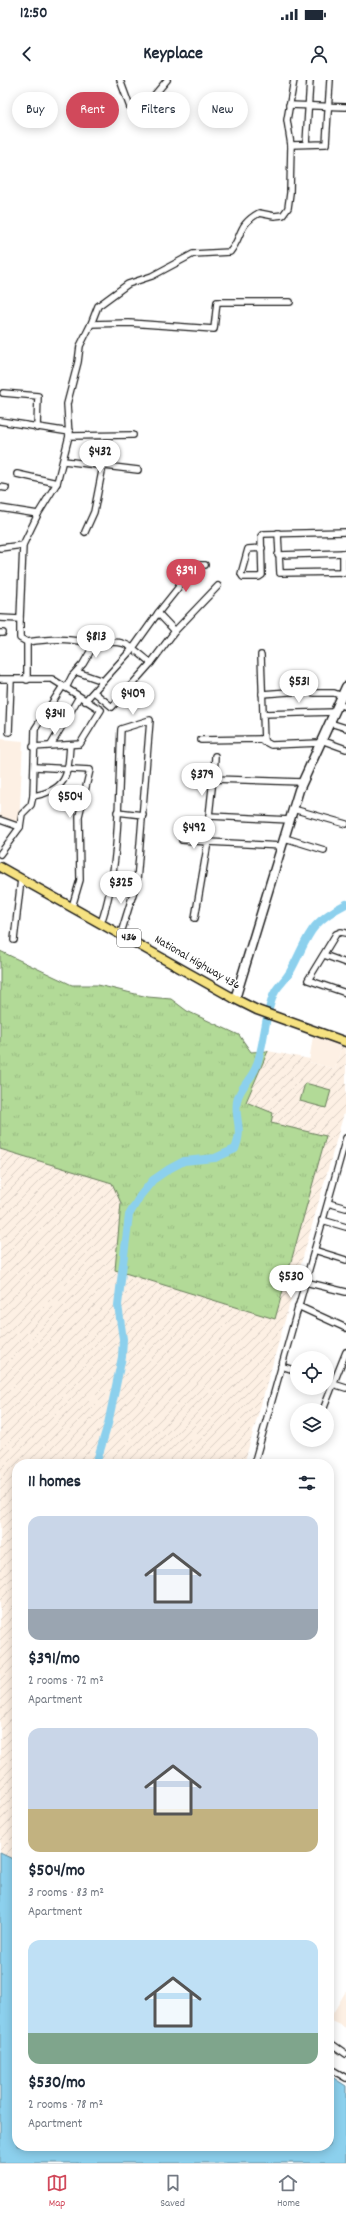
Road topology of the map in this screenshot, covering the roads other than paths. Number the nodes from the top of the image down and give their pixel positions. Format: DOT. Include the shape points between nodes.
graph roads {
  1 [pos="120,80"];
  2 [pos="167,80"];
  3 [pos="294,80"];
  4 [pos="310,80"];
  5 [pos="330,80"];
  6 [pos="289,105"];
  7 [pos="308,105"];
  8 [pos="329,106"];
  9 [pos="346,107"];
  10 [pos="306,144"];
  11 [pos="292,145"];
  12 [pos="290,302"];
  13 [pos="91,324"];
  14 [pos="3,393"];
  15 [pos="0,421"];
  16 [pos="37,428"];
  17 [pos="70,434"];
  18 [pos="132,435"];
  19 [pos="64,461"];
  20 [pos="103,466"];
  21 [pos="138,470"];
  22 [pos="17,474"];
  23 [pos="57,483"];
  24 [pos="0,508"];
  25 [pos="38,514"];
  26 [pos="85,532"];
  27 [pos="346,532"];
  28 [pos="278,533"];
  29 [pos="22,545"];
  30 [pos="0,548"];
  31 [pos="262,548"];
  32 [pos="344,553"];
  33 [pos="278,555"];
  34 [pos="205,565"];
  35 [pos="345,573"];
  36 [pos="218,586"];
  37 [pos="158,613"];
  38 [pos="0,618"];
  39 [pos="20,619"];
  40 [pos="175,631"];
  41 [pos="27,642"];
  42 [pos="94,645"];
  43 [pos="133,648"];
  44 [pos="261,655"];
  45 [pos="151,663"];
  46 [pos="77,672"];
  47 [pos="0,679"];
  48 [pos="11,680"];
  49 [pos="27,680"];
  50 [pos="103,681"];
  51 [pos="65,687"];
  52 [pos="346,687"];
  53 [pos="94,692"];
  54 [pos="262,694"];
  55 [pos="342,696"];
  56 [pos="79,697"];
  57 [pos="85,701"];
  58 [pos="340,708"];
  59 [pos="263,714"];
  60 [pos="330,723"];
  61 [pos="346,728"];
  62 [pos="9,732"];
  63 [pos="201,740"];
  64 [pos="264,742"];
  65 [pos="321,742"];
  66 [pos="51,745"];
  67 [pos="70,745"];
  68 [pos="33,747"];
  69 [pos="346,749"];
  70 [pos="215,756"];
  71 [pos="35,767"];
  72 [pos="69,768"];
  73 [pos="214,778"];
  74 [pos="302,782"];
  75 [pos="33,796"];
  76 [pos="293,809"];
  77 [pos="117,812"];
  78 [pos="142,815"];
  79 [pos="209,816"];
  80 [pos="0,820"];
  81 [pos="290,820"];
  82 [pos="346,824"];
  83 [pos="20,827"];
  84 [pos="285,838"];
  85 [pos="182,840"];
  86 [pos="208,842"];
  87 [pos="282,846"];
  88 [pos="324,850"];
  89 [pos="0,854"];
  90 [pos="0,867"];
  91 [pos="112,878"];
  92 [pos="21,879"];
  93 [pos="137,881"];
  94 [pos="72,907"];
  95 [pos="195,918"];
  96 [pos="102,923"];
  97 [pos="120,933"];
  98 [pos="346,933"];
  99 [pos="14,940"];
  100 [pos="324,955"];
  101 [pos="346,963"];
  102 [pos="346,993"];
  103 [pos="235,999"];
  104 [pos="346,1042"];
  105 [pos="346,1138"];
  106 [pos="328,1202"];
  107 [pos="346,1208"];
  108 [pos="322,1220"];
  109 [pos="346,1227"];
  110 [pos="314,1250"];
  111 [pos="346,1260"];
  112 [pos="305,1282"];
  113 [pos="346,1292"];
  114 [pos="298,1306"];
  115 [pos="346,1328"];
  116 [pos="346,1352"];
  117 [pos="281,1366"];
  118 [pos="290,1369"];
  119 [pos="334,1381"];
  120 [pos="334,1383"];
  121 [pos="346,1388"];
  122 [pos="255,1459"];
  123 [pos="334,2046"];
  124 [pos="346,2054"];
  125 [pos="334,2071"];
  126 [pos="346,2078"];
  1 -- 2 [label="street" via="131,110 136,112 141,111"];
  3 -- 6 [label="street"];
  4 -- 7 [label="street"];
  5 -- 8 [label="street"];
  6 -- 7 [label="street"];
  6 -- 11 [label="street" via="287,120"];
  7 -- 8 [label="street"];
  7 -- 10 [label="street"];
  8 -- 9 [label="street"];
  8 -- 10 [label="street" via="326,144"];
  10 -- 11 [label="street"];
  11 -- 13 [label="street" via="290,194 288,208 283,215 259,213 252,217 244,223 230,252 193,254 152,276 128,284 98,306"];
  12 -- 13 [label="street" via="218,302 214,329 129,323"];
  13 -- 17 [label="street" via="80,346 67,404"];
  14 -- 16 [label="street" via="38,396"];
  15 -- 16 [label="street"];
  16 -- 17 [label="street"];
  17 -- 18 [label="street"];
  17 -- 19 [label="street"];
  19 -- 20 [label="street"];
  19 -- 23 [label="street"];
  20 -- 21 [label="street"];
  20 -- 26 [label="street" via="94,512"];
  22 -- 23 [label="street"];
  23 -- 25 [label="street"];
  24 -- 25 [label="street"];
  25 -- 29 [label="street"];
  27 -- 28 [label="street"];
  28 -- 31 [label="street" via="262,534"];
  28 -- 33 [label="street"];
  29 -- 30 [label="street"];
  29 -- 39 [label="street"];
  31 -- 31 [label="street" via="262,575 243,577 241,574 248,549"];
  32 -- 33 [label="street"];
  32 -- 35 [label="street"];
  33 -- 35 [label="street" via="281,574"];
  34 -- 37 [label="street" via="185,565 178,588"];
  36 -- 40 [label="street"];
  37 -- 40 [label="street"];
  37 -- 43 [label="street"];
  38 -- 39 [label="street"];
  39 -- 41 [label="street" via="20,638"];
  40 -- 45 [label="street"];
  41 -- 42 [label="street" via="55,638 80,640"];
  41 -- 49 [label="street"];
  42 -- 43 [label="street" via="115,640"];
  42 -- 46 [label="street"];
  43 -- 45 [label="street"];
  43 -- 50 [label="street"];
  44 -- 54 [label="street"];
  45 -- 53 [label="street" via="112,707"];
  46 -- 50 [label="street"];
  46 -- 51 [label="street"];
  47 -- 48 [label="street"];
  48 -- 49 [label="street"];
  48 -- 62 [label="street"];
  49 -- 51 [label="street" via="52,679"];
  50 -- 53 [label="street"];
  51 -- 56 [label="street"];
  51 -- 68 [label="street" via="35,729"];
  52 -- 55 [label="street"];
  53 -- 57 [label="street"];
  54 -- 55 [label="street" via="302,691"];
  54 -- 59 [label="street"];
  55 -- 58 [label="street"];
  56 -- 57 [label="street"];
  56 -- 66 [label="street"];
  57 -- 67 [label="street" via="101,710 80,744"];
  58 -- 59 [label="street"];
  58 -- 60 [label="street"];
  59 -- 64 [label="street"];
  60 -- 61 [label="street"];
  60 -- 65 [label="street"];
  63 -- 64 [label="street" via="260,739"];
  64 -- 65 [label="street" via="271,745"];
  65 -- 69 [label="street"];
  65 -- 74 [label="street"];
  66 -- 67 [label="street"];
  66 -- 68 [label="street"];
  67 -- 72 [label="street"];
  68 -- 71 [label="street"];
  70 -- 73 [label="street"];
  71 -- 72 [label="street"];
  71 -- 75 [label="street"];
  72 -- 75 [label="street" via="66,779 56,790"];
  72 -- 94 [label="street" via="90,770 79,816 80,880"];
  73 -- 74 [label="street"];
  73 -- 79 [label="street"];
  74 -- 76 [label="street"];
  75 -- 83 [label="street" via="31,805 22,814"];
  76 -- 81 [label="street"];
  76 -- 82 [label="street"];
  77 -- 78 [label="street"];
  77 -- 78 [label="street" via="121,729 150,720"];
  77 -- 91 [label="street"];
  78 -- 93 [label="street"];
  79 -- 81 [label="street"];
  79 -- 86 [label="street"];
  80 -- 83 [label="street"];
  81 -- 84 [label="street"];
  83 -- 89 [label="street"];
  84 -- 87 [label="street"];
  84 -- 88 [label="street"];
  85 -- 86 [label="street"];
  86 -- 87 [label="street"];
  86 -- 95 [label="street"];
  87 -- 103 [label="street"];
  90 -- 92 [label="main road, National Highway 436 / 436"];
  91 -- 93 [label="street"];
  91 -- 96 [label="street" via="110,898"];
  92 -- 94 [label="main road, National Highway 436 / 436"];
  92 -- 99 [label="street"];
  93 -- 97 [label="street"];
  94 -- 96 [label="main road, National Highway 436 / 436"];
  96 -- 97 [label="main road, National Highway 436 / 436"];
  97 -- 103 [label="main road, National Highway 436 / 436"];
  98 -- 100 [label="street" via="336,934"];
  100 -- 101 [label="street"];
  100 -- 102 [label="street" via="308,980"];
  103 -- 104 [label="main road, National Highway 436 / 436" via="257,1010"];
  105 -- 106 [label="street"];
  106 -- 107 [label="street"];
  106 -- 108 [label="street"];
  108 -- 109 [label="street"];
  108 -- 110 [label="street"];
  110 -- 111 [label="street"];
  110 -- 112 [label="street"];
  112 -- 113 [label="street"];
  112 -- 114 [label="street"];
  114 -- 115 [label="street"];
  114 -- 117 [label="street"];
  116 -- 119 [label="street"];
  117 -- 118 [label="street"];
  117 -- 122 [label="street"];
  120 -- 121 [label="street"];
  123 -- 124 [label="street"];
  125 -- 126 [label="street"];
}
